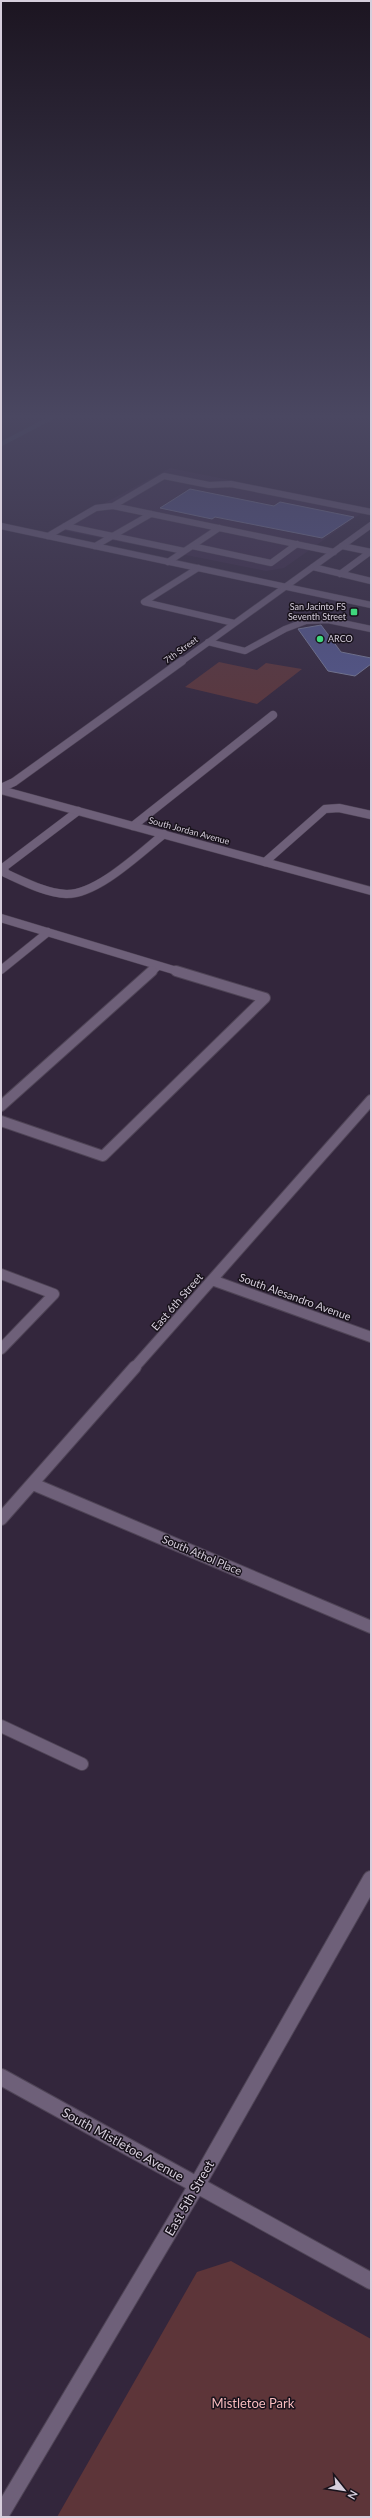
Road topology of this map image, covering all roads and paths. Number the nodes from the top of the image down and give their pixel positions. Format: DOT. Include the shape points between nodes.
graph roads {
  1 [pos="48,536"];
  2 [pos="112,536"];
  3 [pos="208,536"];
  4 [pos="256,536"];
  5 [pos="356,536"];
  6 [pos="297,544"];
  7 [pos="95,546"];
  8 [pos="192,546"];
  9 [pos="342,546"];
  10 [pos="184,551"];
  11 [pos="334,552"];
  12 [pos="371,552"];
  13 [pos="168,562"];
  14 [pos="313,567"];
  15 [pos="198,568"];
  16 [pos="340,574"];
  17 [pos="371,575"];
  18 [pos="364,580"];
  19 [pos="371,581"];
  20 [pos="285,587"];
  21 [pos="371,605"];
  22 [pos="234,623"];
  23 [pos="371,629"];
  24 [pos="208,642"];
  25 [pos="273,715"];
  26 [pos="1,789"];
  27 [pos="78,811"];
  28 [pos="371,816"];
  29 [pos="133,826"];
  30 [pos="164,834"];
  31 [pos="265,862"];
  32 [pos="371,891"];
  33 [pos="1,918"];
  34 [pos="48,932"];
  35 [pos="158,966"];
  36 [pos="1,970"];
  37 [pos="371,1100"];
  38 [pos="1,1106"];
  39 [pos="1,1121"];
  40 [pos="1,1274"];
  41 [pos="212,1280"];
  42 [pos="371,1337"];
  43 [pos="1,1349"];
  44 [pos="33,1484"];
  45 [pos="1,1519"];
  46 [pos="371,1627"];
  47 [pos="1,1726"];
  48 [pos="82,1764"];
  49 [pos="371,1880"];
  50 [pos="1,2077"];
  51 [pos="197,2185"];
  52 [pos="371,2280"];
  53 [pos="1,2514"];
  1 -- 7 [label="street"];
  2 -- 7 [label="street"];
  2 -- 10 [label="street"];
  3 -- 8 [label="street"];
  4 -- 6 [label="street"];
  5 -- 9 [label="street, 7th Street"];
  6 -- 8 [label="street" via="271,563"];
  6 -- 11 [label="street"];
  7 -- 13 [label="street"];
  8 -- 10 [label="street"];
  9 -- 11 [label="street, 7th Street"];
  9 -- 12 [label="street"];
  10 -- 13 [label="street"];
  11 -- 14 [label="street, 7th Street"];
  12 -- 16 [label="street"];
  13 -- 15 [label="street"];
  14 -- 16 [label="street"];
  14 -- 20 [label="street, 7th Street"];
  15 -- 20 [label="street"];
  15 -- 22 [label="street" via="144,602"];
  16 -- 18 [label="street"];
  17 -- 18 [label="street"];
  18 -- 19 [label="street"];
  20 -- 21 [label="street"];
  20 -- 22 [label="street, 7th Street"];
  22 -- 24 [label="street, 7th Street"];
  23 -- 24 [label="street" via="328,620 285,627 245,651"];
  24 -- 26 [label="street, 7th Street"];
  25 -- 29 [label="street"];
  26 -- 27 [label="street, South Jordan Avenue"];
  27 -- 29 [label="street, South Jordan Avenue"];
  27 -- 30 [label="street" via="4,867 5,873 67,894 84,890 110,876"];
  28 -- 31 [label="street" via="339,808 325,809"];
  29 -- 30 [label="street, South Jordan Avenue"];
  30 -- 31 [label="street, South Jordan Avenue"];
  31 -- 32 [label="street, South Jordan Avenue"];
  33 -- 34 [label="street"];
  34 -- 35 [label="street"];
  34 -- 36 [label="street"];
  35 -- 38 [label="street"];
  35 -- 39 [label="street" via="265,998 103,1156"];
  37 -- 41 [label="street, East 6th Street"];
  40 -- 43 [label="street" via="54,1294"];
  41 -- 42 [label="street, South Alesandro Avenue"];
  41 -- 44 [label="street, East 6th Street"];
  44 -- 45 [label="street, East 6th Street"];
  44 -- 46 [label="street, South Athol Place"];
  47 -- 48 [label="street"];
  49 -- 51 [label="street, East 5th Street"];
  50 -- 51 [label="street, South Mistletoe Avenue"];
  51 -- 52 [label="street, South Mistletoe Avenue"];
  51 -- 53 [label="street, East 5th Street"];
}
